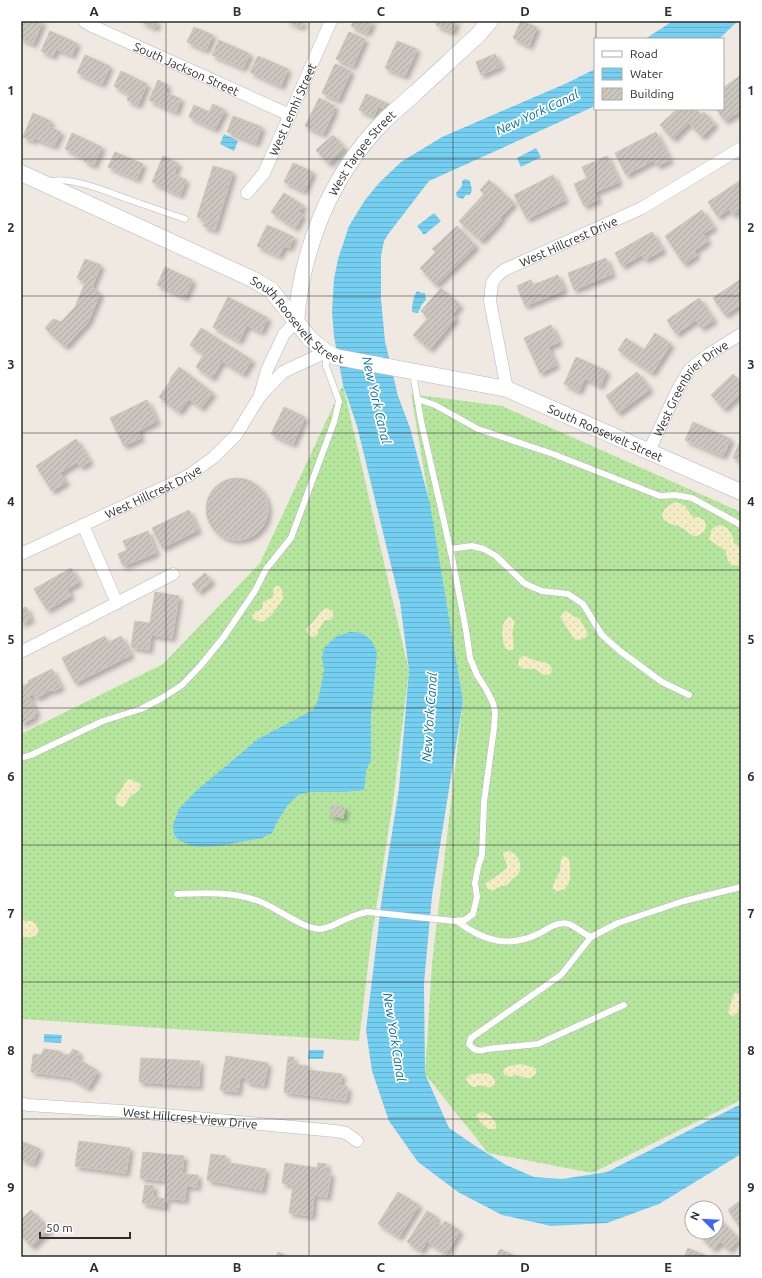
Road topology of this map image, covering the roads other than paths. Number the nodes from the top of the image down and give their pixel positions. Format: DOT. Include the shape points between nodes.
graph roads {
  1 [pos="84,21"];
  2 [pos="331,21"];
  3 [pos="490,21"];
  4 [pos="290,115"];
  5 [pos="741,148"];
  6 [pos="21,173"];
  7 [pos="43,183"];
  8 [pos="247,193"];
  9 [pos="185,219"];
  10 [pos="296,322"];
  11 [pos="741,334"];
  12 [pos="331,354"];
  13 [pos="408,370"];
  14 [pos="507,389"];
  15 [pos="260,396"];
  16 [pos="417,399"];
  17 [pos="649,451"];
  18 [pos="741,492"];
  19 [pos="83,525"];
  20 [pos="741,525"];
  21 [pos="450,549"];
  22 [pos="21,554"];
  23 [pos="173,574"];
  24 [pos="117,603"];
  25 [pos="21,652"];
  26 [pos="689,695"];
  27 [pos="21,758"];
  28 [pos="741,887"];
  29 [pos="177,894"];
  30 [pos="457,921"];
  31 [pos="591,937"];
  32 [pos="624,1005"];
  33 [pos="21,1103"];
  34 [pos="358,1141"];
  1 -- 4 [label="street, South Jackson Street"];
  2 -- 4 [label="street, West Lemhi Street"];
  3 -- 10 [label="street, West Targee Street" via="382,124 337,182 313,238 298,296"];
  4 -- 8 [label="street, West Lemhi Street" via="264,173"];
  5 -- 14 [label="street, West Hillcrest Drive" via="642,208 504,270 497,276 492,283 490,300"];
  6 -- 7 [label="street, South Roosevelt Street"];
  7 -- 9 [label="lane" via="54,180 76,182"];
  7 -- 10 [label="street, South Roosevelt Street" via="252,279 271,290"];
  10 -- 12 [label="street, South Roosevelt Street" via="310,340"];
  10 -- 15 [label="street, West Hillcrest Drive" via="284,334 267,370"];
  11 -- 17 [label="street, West Greenbrier Drive" via="690,369"];
  12 -- 13 [label="street, South Roosevelt Street"];
  12 -- 15 [label="street, West Hillcrest Drive" via="283,372"];
  12 -- 27 [label="lane" via="326,366 339,400 334,422 291,538 266,569 255,591 223,638 182,685 162,698"];
  13 -- 14 [label="street, South Roosevelt Street"];
  13 -- 16 [label="lane"];
  14 -- 17 [label="street, South Roosevelt Street"];
  15 -- 19 [label="street, West Hillcrest Drive" via="236,435 214,457 188,476"];
  16 -- 20 [label="lane" via="435,404 478,429 553,454 660,496 692,498"];
  16 -- 21 [label="lane"];
  17 -- 18 [label="street, South Roosevelt Street"];
  19 -- 22 [label="street, West Hillcrest Drive"];
  19 -- 24 [label="street"];
  21 -- 26 [label="lane" via="472,546 484,549 496,556 524,583 542,590 568,594 583,604 602,635 620,651 662,682"];
  21 -- 30 [label="lane" via="470,658 495,712 484,810 482,855 475,883 477,897 473,914 465,920"];
  23 -- 24 [label="street"];
  24 -- 25 [label="street"];
  28 -- 31 [label="lane" via="684,901 618,923"];
  29 -- 30 [label="lane" via="214,893 247,897 262,902 307,926 321,929 359,913 368,912"];
  30 -- 31 [label="lane" via="468,930 497,942 519,941 554,925 569,924"];
  31 -- 32 [label="lane" via="561,975 471,1038 469,1044 471,1048 480,1051 538,1044"];
  33 -- 34 [label="street, West Hillcrest View Drive" via="335,1131 346,1133"];
}
